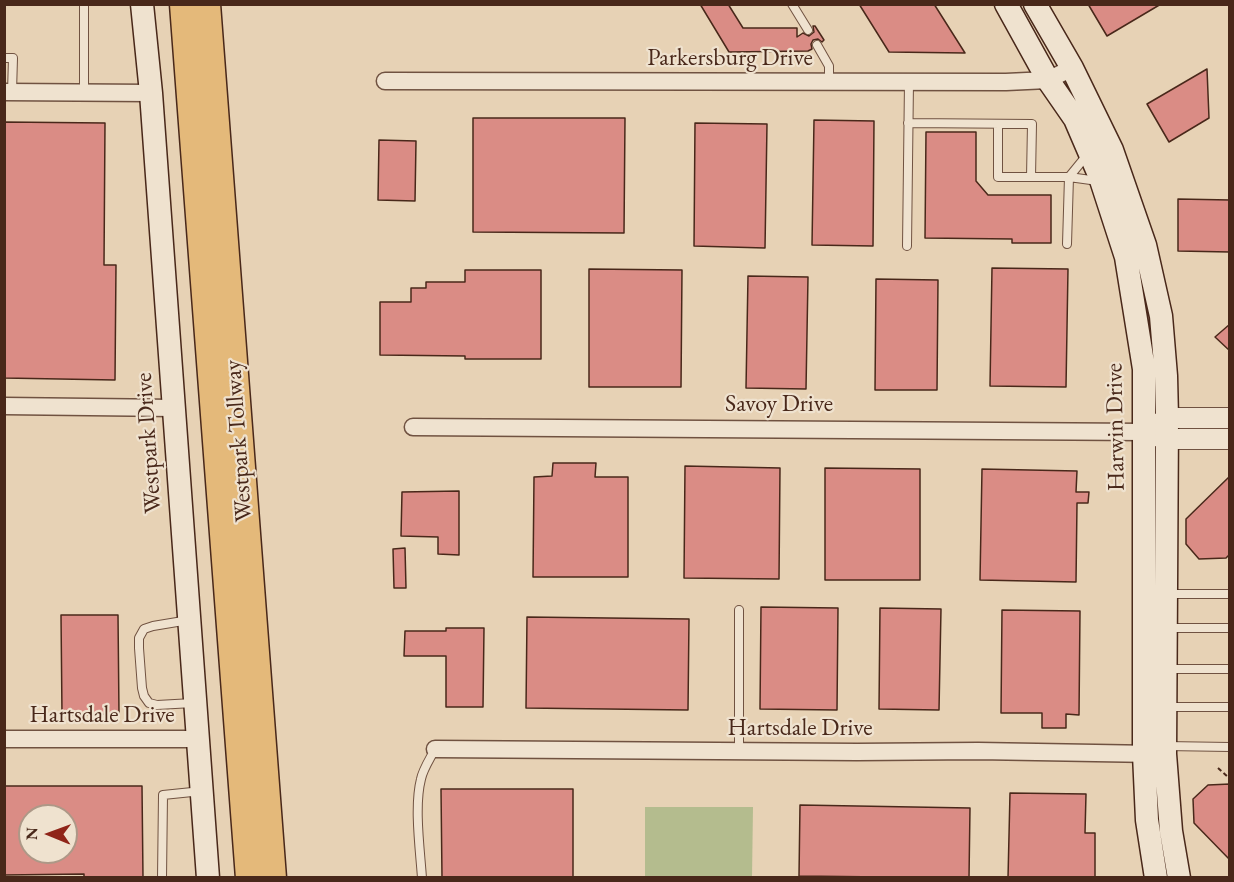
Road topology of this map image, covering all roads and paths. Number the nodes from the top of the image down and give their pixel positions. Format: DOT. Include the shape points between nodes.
graph roads {
  1 [pos="84,4"];
  2 [pos="142,4"];
  3 [pos="184,4"];
  4 [pos="206,4"];
  5 [pos="792,4"];
  6 [pos="1006,4"];
  7 [pos="1035,4"];
  8 [pos="808,30"];
  9 [pos="817,45"];
  10 [pos="4,58"];
  11 [pos="1072,68"];
  12 [pos="1048,80"];
  13 [pos="385,81"];
  14 [pos="829,82"];
  15 [pos="909,82"];
  16 [pos="8,92"];
  17 [pos="84,93"];
  18 [pos="151,93"];
  19 [pos="908,123"];
  20 [pos="999,124"];
  21 [pos="1089,152"];
  22 [pos="1031,177"];
  23 [pos="1069,177"];
  24 [pos="1101,181"];
  25 [pos="1067,244"];
  26 [pos="907,246"];
  27 [pos="1136,251"];
  28 [pos="4,406"];
  29 [pos="174,408"];
  30 [pos="1230,418"];
  31 [pos="413,427"];
  32 [pos="1159,430"];
  33 [pos="1230,439"];
  34 [pos="1143,593"];
  35 [pos="1167,594"];
  36 [pos="1230,594"];
  37 [pos="739,610"];
  38 [pos="189,620"];
  39 [pos="1166,628"];
  40 [pos="1230,628"];
  41 [pos="1166,669"];
  42 [pos="1230,669"];
  43 [pos="196,703"];
  44 [pos="1165,706"];
  45 [pos="1230,707"];
  46 [pos="199,739"];
  47 [pos="4,740"];
  48 [pos="1230,747"];
  49 [pos="435,749"];
  50 [pos="739,751"];
  51 [pos="1158,752"];
  52 [pos="1218,768"];
  53 [pos="1230,779"];
  54 [pos="202,791"];
  55 [pos="162,878"];
  56 [pos="208,878"];
  57 [pos="250,878"];
  58 [pos="272,878"];
  59 [pos="422,878"];
  60 [pos="1156,878"];
  61 [pos="1179,878"];
  1 -- 17 [label="lane"];
  2 -- 18 [label="main road, Westpark Drive"];
  3 -- 57 [label="highway, Westpark Tollway"];
  4 -- 58 [label="highway, Westpark Tollway"];
  5 -- 8 [label="lane"];
  6 -- 12 [label="main road, Harwin Drive"];
  7 -- 11 [label="main road, Harwin Drive"];
  9 -- 14 [label="lane" via="829,66"];
  10 -- 16 [label="lane" via="13,58"];
  11 -- 12 [label="street, Parkersburg Drive"];
  11 -- 27 [label="main road, Harwin Drive" via="1112,150"];
  12 -- 15 [label="street, Parkersburg Drive"];
  12 -- 21 [label="main road, Harwin Drive" via="1075,119"];
  13 -- 14 [label="street, Parkersburg Drive"];
  14 -- 15 [label="street, Parkersburg Drive"];
  15 -- 19 [label="lane"];
  16 -- 17 [label="street"];
  17 -- 18 [label="street"];
  18 -- 29 [label="main road, Westpark Drive"];
  19 -- 20 [label="lane"];
  19 -- 26 [label="lane"];
  20 -- 22 [label="lane" via="1032,124"];
  20 -- 22 [label="lane" via="998,177"];
  21 -- 23 [label="lane"];
  21 -- 24 [label="main road, Harwin Drive"];
  22 -- 23 [label="lane"];
  23 -- 24 [label="lane"];
  23 -- 25 [label="lane"];
  24 -- 27 [label="main road, Harwin Drive"];
  27 -- 32 [label="main road, Harwin Drive" via="1161,316 1166,376"];
  28 -- 29 [label="street"];
  29 -- 38 [label="main road, Westpark Drive"];
  30 -- 32 [label="street, Savoy Drive"];
  31 -- 32 [label="street, Savoy Drive"];
  32 -- 33 [label="street, Savoy Drive"];
  32 -- 34 [label="main road, Harwin Drive"];
  32 -- 35 [label="main road, Harwin Drive"];
  34 -- 35 [label="main road"];
  34 -- 51 [label="main road, Harwin Drive"];
  35 -- 36 [label="lane"];
  35 -- 39 [label="main road, Harwin Drive"];
  37 -- 50 [label="lane"];
  38 -- 43 [label="main road, Westpark Drive"];
  38 -- 43 [label="lane" via="144,629 139,638 142,687 149,703"];
  39 -- 40 [label="lane"];
  39 -- 41 [label="main road, Harwin Drive"];
  41 -- 42 [label="lane"];
  41 -- 44 [label="main road, Harwin Drive"];
  43 -- 46 [label="main road, Westpark Drive"];
  44 -- 45 [label="lane"];
  44 -- 51 [label="main road, Harwin Drive"];
  46 -- 47 [label="street, Hartsdale Drive"];
  46 -- 54 [label="main road, Westpark Drive"];
  48 -- 51 [label="lane"];
  49 -- 50 [label="street, Hartsdale Drive"];
  49 -- 59 [label="lane" via="421,777 419,794"];
  50 -- 51 [label="street, Hartsdale Drive"];
  51 -- 60 [label="main road, Harwin Drive" via="1147,820"];
  51 -- 61 [label="main road, Harwin Drive"];
  52 -- 53 [label="path"];
  54 -- 55 [label="lane" via="163,795"];
  54 -- 56 [label="main road, Westpark Drive"];
}
